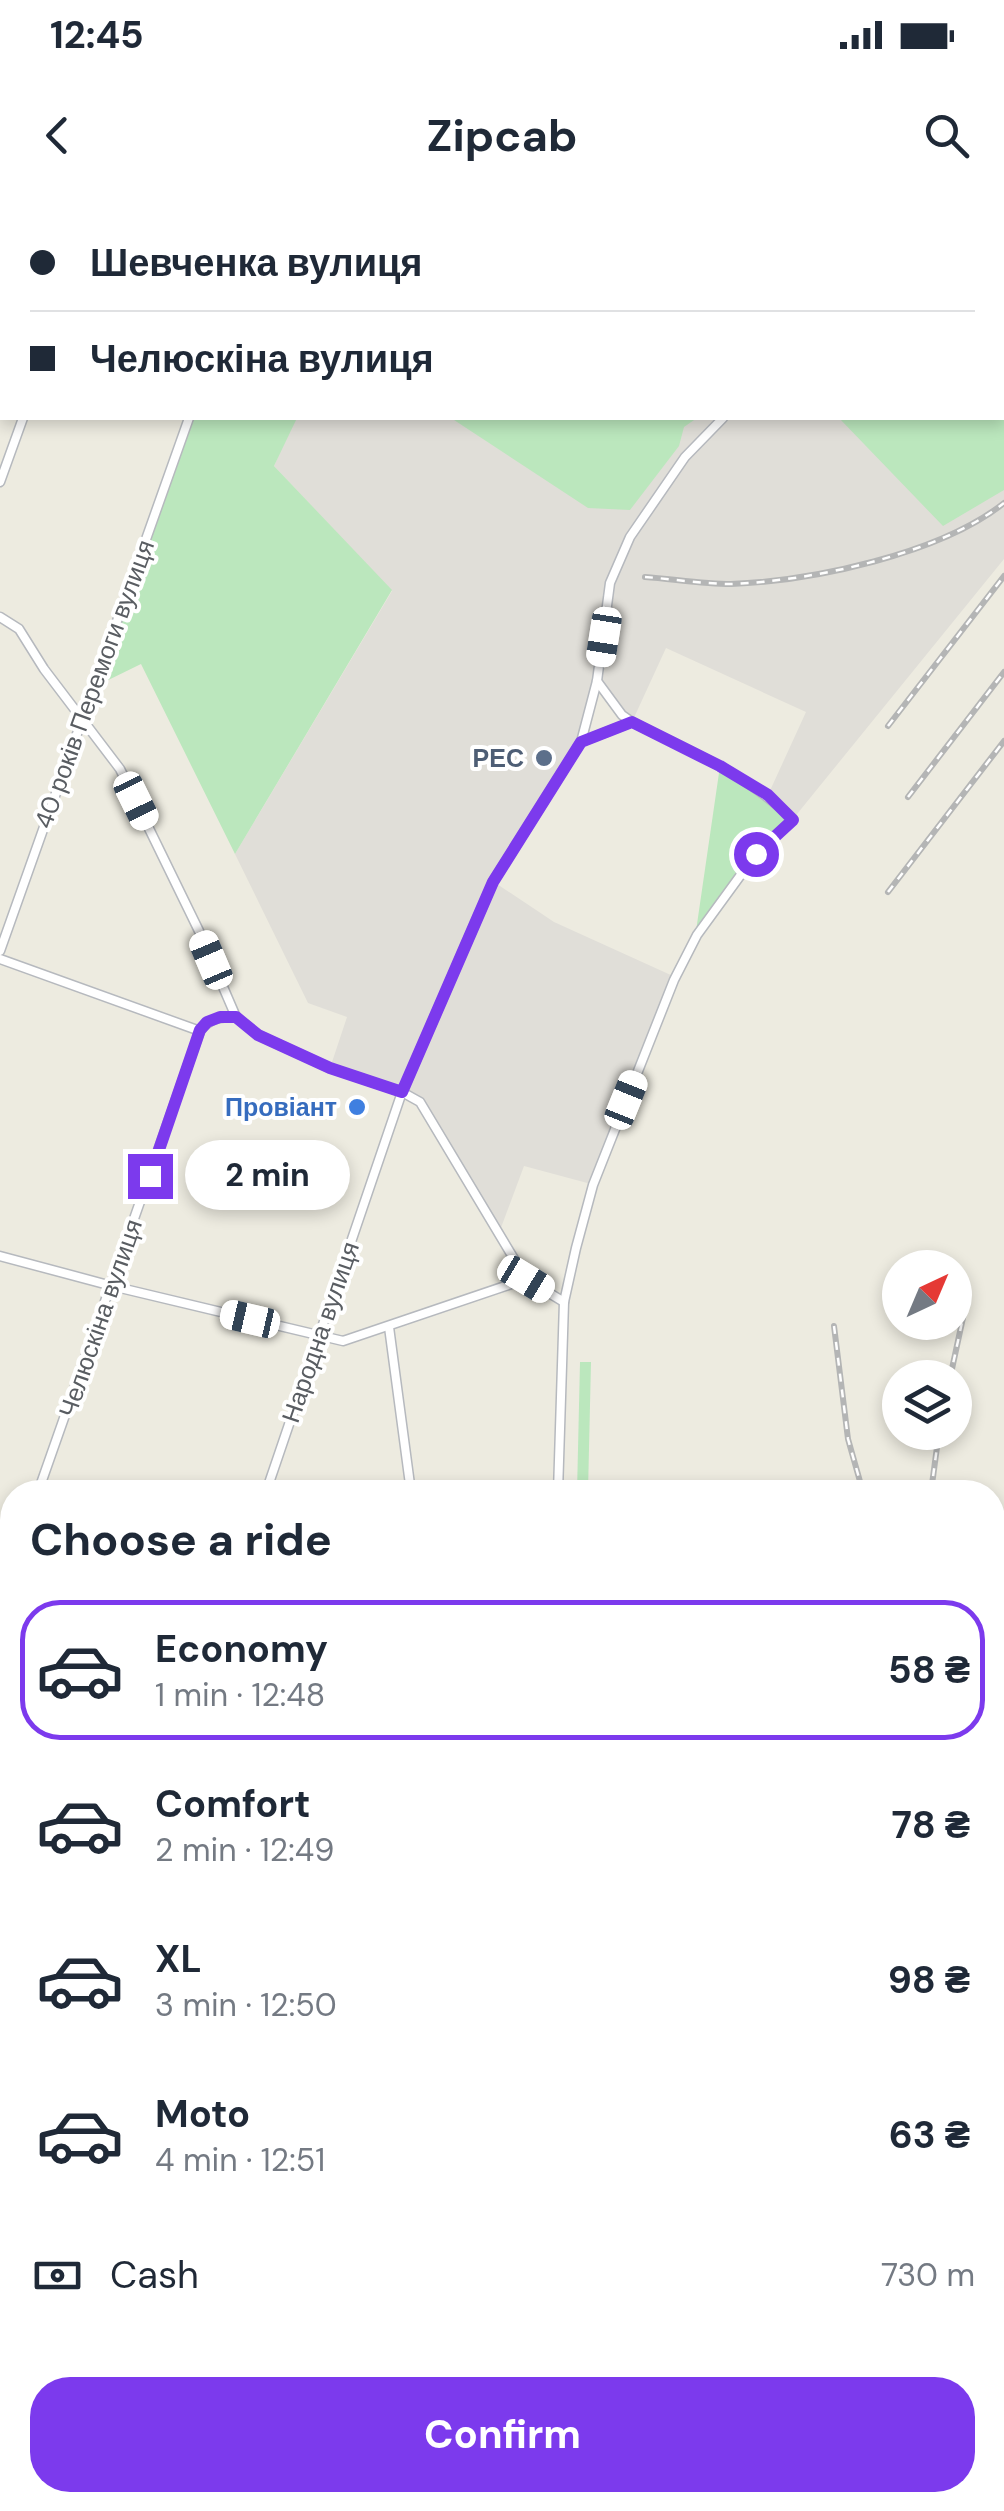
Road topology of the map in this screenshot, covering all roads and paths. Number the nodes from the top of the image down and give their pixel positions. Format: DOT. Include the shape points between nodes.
graph roads {
  1 [pos="21,420"];
  2 [pos="188,420"];
  3 [pos="721,420"];
  4 [pos="0,482"];
  5 [pos="0,617"];
  6 [pos="597,681"];
  7 [pos="82,716"];
  8 [pos="632,722"];
  9 [pos="581,742"];
  10 [pos="0,951"];
  11 [pos="0,959"];
  12 [pos="236,1017"];
  13 [pos="200,1030"];
  14 [pos="402,1092"];
  15 [pos="0,1256"];
  16 [pos="526,1279"];
  17 [pos="112,1286"];
  18 [pos="564,1302"];
  19 [pos="389,1327"];
  20 [pos="319,1335"];
  21 [pos="42,1480"];
  22 [pos="270,1480"];
  23 [pos="409,1480"];
  24 [pos="558,1480"];
  1 -- 4 [label="street"];
  2 -- 7 [label="street, 40 років Перемоги вулиця"];
  3 -- 6 [label="street, Народна вулиця" via="685,457 630,538 610,583"];
  5 -- 7 [label="street" via="19,629"];
  6 -- 8 [label="street"];
  6 -- 9 [label="street, Народна вулиця"];
  7 -- 10 [label="street, 40 років Перемоги вулиця"];
  7 -- 12 [label="street" via="120,768"];
  8 -- 9 [label="street"];
  8 -- 18 [label="street" via="768,795 793,820 746,867 674,980 594,1185"];
  9 -- 14 [label="street, Народна вулиця" via="493,882"];
  11 -- 13 [label="street"];
  12 -- 13 [label="street" via="220,1017"];
  12 -- 14 [label="street" via="258,1035 330,1068"];
  13 -- 17 [label="street, Челюскіна вулиця"];
  14 -- 16 [label="street" via="420,1102"];
  14 -- 20 [label="street, Народна вулиця"];
  15 -- 17 [label="street"];
  16 -- 18 [label="street"];
  16 -- 19 [label="street"];
  17 -- 20 [label="street"];
  17 -- 21 [label="street, Челюскіна вулиця"];
  18 -- 24 [label="street"];
  19 -- 20 [label="street" via="343,1340"];
  19 -- 23 [label="street"];
  20 -- 22 [label="street, Народна вулиця"];
}
